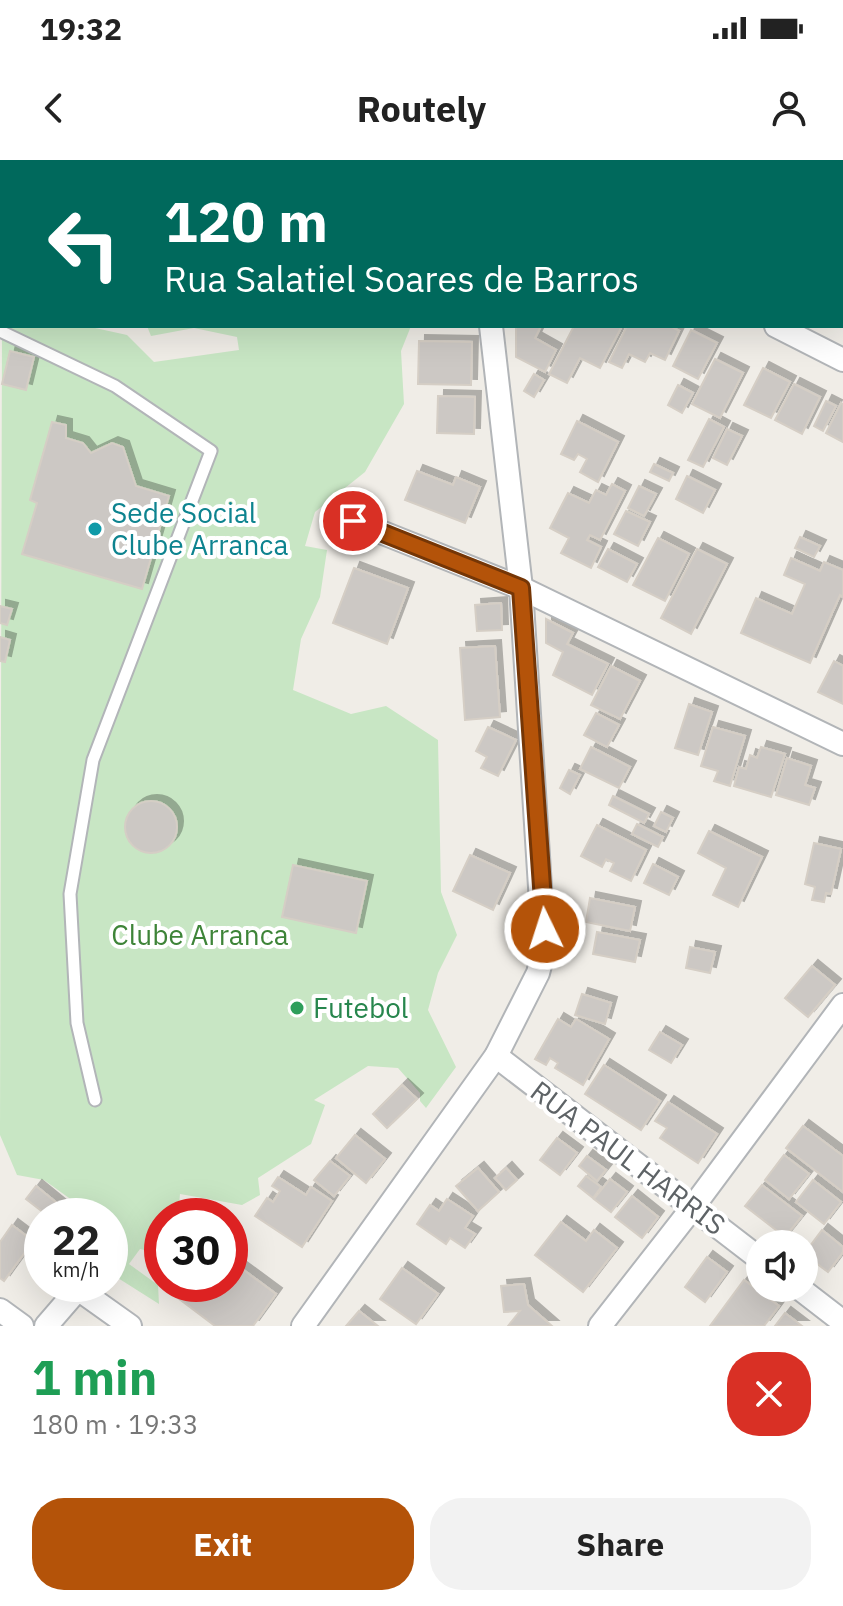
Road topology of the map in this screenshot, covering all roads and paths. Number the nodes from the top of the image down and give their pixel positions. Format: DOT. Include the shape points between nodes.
graph roads {
  1 [pos="491,328"];
  2 [pos="780,328"];
  3 [pos="0,331"];
  4 [pos="843,360"];
  5 [pos="353,521"];
  6 [pos="521,588"];
  7 [pos="843,744"];
  8 [pos="843,1005"];
  9 [pos="496,1056"];
  10 [pos="95,1100"];
  11 [pos="693,1207"];
  12 [pos="746,1248"];
  13 [pos="817,1302"];
  14 [pos="0,1310"];
  15 [pos="843,1322"];
  16 [pos="22,1326"];
  17 [pos="46,1326"];
  18 [pos="130,1326"];
  19 [pos="303,1326"];
  20 [pos="600,1326"];
  1 -- 6 [label="street"];
  2 -- 4 [label="street"];
  3 -- 10 [label="lane" via="115,386 211,451 93,760 70,894 77,1023"];
  5 -- 6 [label="street"];
  6 -- 7 [label="street"];
  6 -- 9 [label="street" via="544,950 538,973"];
  8 -- 11 [label="street"];
  9 -- 11 [label="street, RUA PAUL HARRIS"];
  9 -- 19 [label="street"];
  11 -- 12 [label="street, RUA PAUL HARRIS"];
  11 -- 20 [label="street"];
  13 -- 15 [label="street"];
  14 -- 16 [label="street"];
  17 -- 18 [label="street" via="78,1289"];
}
